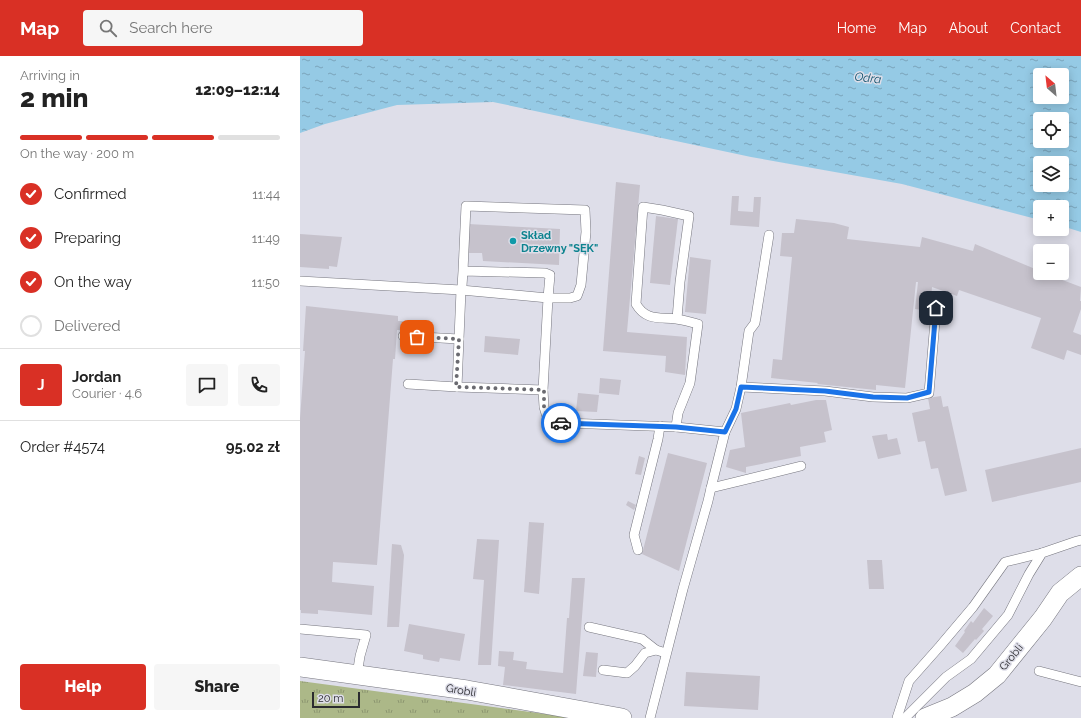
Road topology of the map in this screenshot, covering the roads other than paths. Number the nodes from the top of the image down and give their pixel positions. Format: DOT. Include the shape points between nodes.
graph roads {
  1 [pos="769,235"];
  2 [pos="463,270"];
  3 [pos="300,281"];
  4 [pos="461,290"];
  5 [pos="937,297"];
  6 [pos="548,298"];
  7 [pos="677,319"];
  8 [pos="403,336"];
  9 [pos="459,339"];
  10 [pos="408,384"];
  11 [pos="456,387"];
  12 [pos="741,387"];
  13 [pos="544,390"];
  14 [pos="660,426"];
  15 [pos="676,427"];
  16 [pos="725,432"];
  17 [pos="801,466"];
  18 [pos="711,488"];
  19 [pos="1081,540"];
  20 [pos="638,550"];
  21 [pos="1042,553"];
  22 [pos="1081,576"];
  23 [pos="589,627"];
  24 [pos="300,629"];
  25 [pos="656,650"];
  26 [pos="666,653"];
  27 [pos="300,667"];
  28 [pos="604,670"];
  29 [pos="1039,671"];
  30 [pos="357,675"];
  31 [pos="1081,682"];
  32 [pos="622,718"];
  33 [pos="650,718"];
  34 [pos="897,718"];
  35 [pos="905,718"];
  36 [pos="925,718"];
  1 -- 12 [label="lane" via="755,323 749,330"];
  2 -- 4 [label="lane"];
  2 -- 6 [label="lane" via="545,273 550,275"];
  2 -- 6 [label="lane" via="466,206 585,210 584,255 581,285 577,296"];
  3 -- 4 [label="lane"];
  4 -- 6 [label="lane"];
  4 -- 9 [label="lane"];
  5 -- 12 [label="lane" via="929,392 907,398"];
  6 -- 13 [label="lane"];
  7 -- 7 [label="lane" via="689,216 643,207 636,304 640,312 649,317"];
  7 -- 15 [label="lane" via="698,324 690,383 678,413"];
  8 -- 9 [label="lane"];
  9 -- 11 [label="lane"];
  10 -- 11 [label="lane"];
  11 -- 13 [label="lane"];
  12 -- 16 [label="lane" via="736,409"];
  13 -- 14 [label="lane" via="544,407 548,420 565,424"];
  14 -- 15 [label="lane"];
  14 -- 20 [label="lane" via="634,535"];
  15 -- 16 [label="lane"];
  16 -- 18 [label="lane"];
  17 -- 18 [label="lane"];
  18 -- 26 [label="lane"];
  19 -- 21 [label="lane"];
  21 -- 34 [label="lane" via="1005,562 973,607 909,681"];
  21 -- 35 [label="lane" via="1008,615 972,659 946,677"];
  22 -- 36 [label="street, Grobli" via="1060,593 997,675 952,707"];
  23 -- 25 [label="lane" via="642,639"];
  24 -- 30 [label="lane" via="366,635"];
  25 -- 26 [label="lane"];
  25 -- 28 [label="lane" via="644,653 627,672"];
  26 -- 33 [label="lane"];
  27 -- 30 [label="street, Grobli"];
  29 -- 31 [label="lane"];
  30 -- 32 [label="street, Grobli" via="467,690"];
}
